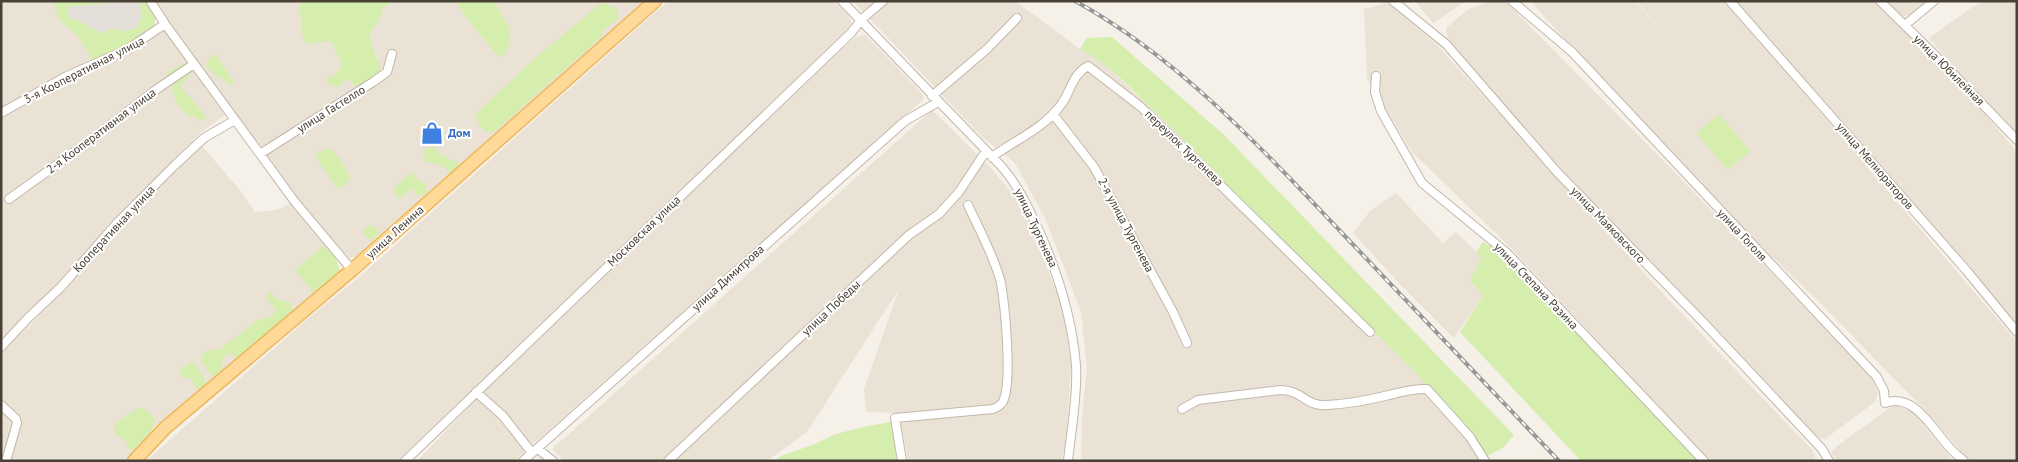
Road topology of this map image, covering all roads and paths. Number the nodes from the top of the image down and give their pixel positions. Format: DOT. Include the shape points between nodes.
graph roads {
  1 [pos="655,1"];
  2 [pos="842,1"];
  3 [pos="883,1"];
  4 [pos="1393,1"];
  5 [pos="1512,1"];
  6 [pos="1730,1"];
  7 [pos="1880,1"];
  8 [pos="1934,1"];
  9 [pos="151,2"];
  10 [pos="1017,18"];
  11 [pos="862,19"];
  12 [pos="165,24"];
  13 [pos="1905,25"];
  14 [pos="392,54"];
  15 [pos="194,64"];
  16 [pos="1376,76"];
  17 [pos="932,96"];
  18 [pos="938,102"];
  19 [pos="1,113"];
  20 [pos="1053,114"];
  21 [pos="235,120"];
  22 [pos="2017,140"];
  23 [pos="986,151"];
  24 [pos="260,154"];
  25 [pos="992,157"];
  26 [pos="9,199"];
  27 [pos="968,205"];
  28 [pos="352,270"];
  29 [pos="1370,332"];
  30 [pos="2017,332"];
  31 [pos="1188,343"];
  32 [pos="1,347"];
  33 [pos="476,392"];
  34 [pos="1,405"];
  35 [pos="1182,409"];
  36 [pos="535,451"];
  37 [pos="6,461"];
  38 [pos="134,461"];
  39 [pos="405,461"];
  40 [pos="523,461"];
  41 [pos="553,461"];
  42 [pos="668,461"];
  43 [pos="902,461"];
  44 [pos="1068,461"];
  45 [pos="1484,461"];
  46 [pos="1704,461"];
  47 [pos="1829,461"];
  48 [pos="1964,461"];
  1 -- 28 [label="main road, улица Ленина"];
  2 -- 11 [label="street, улица Тургенева"];
  3 -- 11 [label="street, Московская улица"];
  4 -- 47 [label="street, улица Маяковского" via="1446,44 1556,172 1702,321 1822,449"];
  5 -- 48 [label="street, улица Гоголя" via="1572,52 1877,376 1884,391 1884,403 1894,399 1904,402 1925,417"];
  6 -- 30 [label="street, улица Мелиораторов"];
  7 -- 13 [label="street, улица Юбилейная"];
  8 -- 13 [label="street"];
  9 -- 12 [label="street"];
  10 -- 17 [label="street"];
  11 -- 17 [label="street, улица Тургенева"];
  11 -- 33 [label="street, Московская улица"];
  12 -- 15 [label="street"];
  12 -- 19 [label="street, 3-я Кооперативная улица" via="128,49 65,76"];
  13 -- 22 [label="street, улица Юбилейная"];
  14 -- 24 [label="street, улица Гастелло" via="387,72"];
  15 -- 21 [label="street"];
  15 -- 26 [label="street, 2-я Кооперативная улица"];
  16 -- 46 [label="street, улица Степана Разина" via="1375,92 1381,112 1422,183 1506,252"];
  17 -- 18 [label="street, улица Тургенева"];
  18 -- 23 [label="street, улица Тургенева"];
  18 -- 36 [label="street, улица Димитрова" via="905,121"];
  20 -- 25 [label="street, переулок Тургенева" via="1035,130"];
  20 -- 29 [label="street, переулок Тургенева" via="1074,78 1088,66 1155,120"];
  20 -- 31 [label="street, 2-я улица Тургенева" via="1094,167"];
  21 -- 24 [label="street"];
  21 -- 32 [label="street, Кооперативная улица" via="204,138 175,166"];
  23 -- 25 [label="street, улица Тургенева"];
  23 -- 42 [label="street, улица Победы" via="940,214 909,235"];
  24 -- 28 [label="street"];
  25 -- 44 [label="street, улица Тургенева" via="1010,176 1030,210 1059,277 1069,316 1076,367"];
  27 -- 43 [label="street" via="1000,282 1007,350 1004,400 993,409 895,418"];
  28 -- 38 [label="main road, улица Ленина" via="166,428"];
  33 -- 36 [label="street"];
  33 -- 39 [label="street, Московская улица"];
  34 -- 37 [label="street" via="17,423"];
  35 -- 45 [label="street" via="1198,400 1281,390 1292,390 1314,405 1326,406 1414,388 1427,389 1470,437"];
  36 -- 40 [label="street, улица Димитрова"];
  36 -- 41 [label="street"];
}
